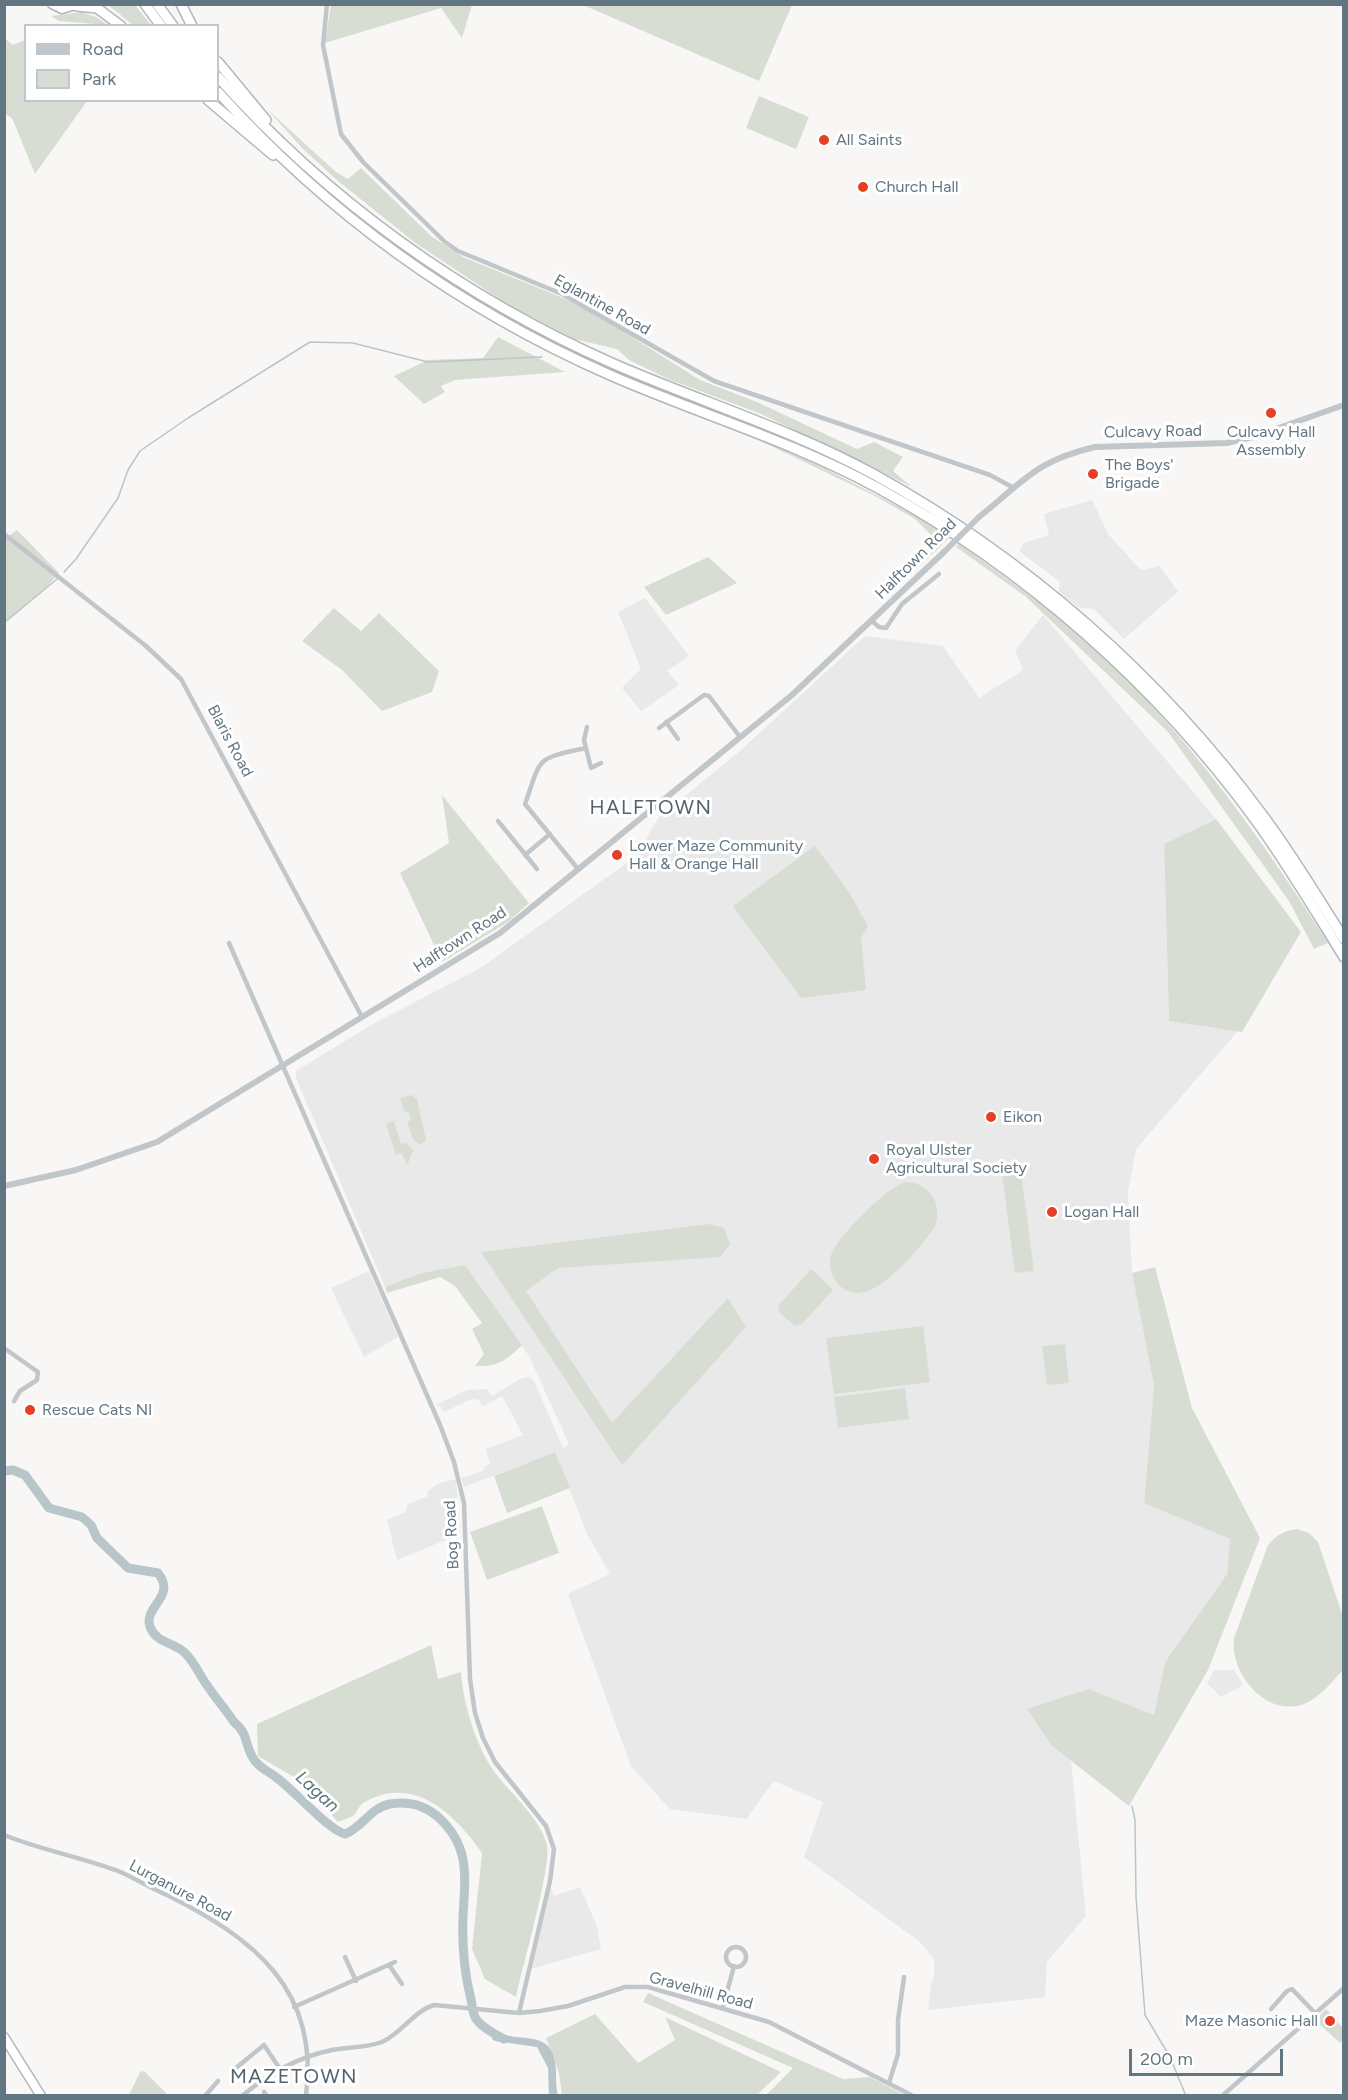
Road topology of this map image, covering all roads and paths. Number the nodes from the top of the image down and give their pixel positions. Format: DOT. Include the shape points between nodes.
graph roads {
  1 [pos="52,4"];
  2 [pos="145,4"];
  3 [pos="157,4"];
  4 [pos="180,4"];
  5 [pos="327,4"];
  6 [pos="78,5"];
  7 [pos="118,24"];
  8 [pos="160,24"];
  9 [pos="172,24"];
  10 [pos="191,24"];
  11 [pos="219,63"];
  12 [pos="219,78"];
  13 [pos="219,93"];
  14 [pos="210,102"];
  15 [pos="286,162"];
  16 [pos="304,164"];
  17 [pos="1344,405"];
  18 [pos="1012,487"];
  19 [pos="979,517"];
  20 [pos="4,534"];
  21 [pos="939,574"];
  22 [pos="872,621"];
  23 [pos="666,722"];
  24 [pos="587,727"];
  25 [pos="659,728"];
  26 [pos="740,737"];
  27 [pos="678,739"];
  28 [pos="586,748"];
  29 [pos="601,763"];
  30 [pos="498,821"];
  31 [pos="550,834"];
  32 [pos="525,855"];
  33 [pos="537,869"];
  34 [pos="578,869"];
  35 [pos="1344,939"];
  36 [pos="229,943"];
  37 [pos="1344,957"];
  38 [pos="362,1017"];
  39 [pos="282,1065"];
  40 [pos="4,1186"];
  41 [pos="4,1348"];
  42 [pos="14,1401"];
  43 [pos="4,1835"];
  44 [pos="395,1962"];
  45 [pos="339,1964"];
  46 [pos="389,1965"];
  47 [pos="734,1966"];
  48 [pos="904,1977"];
  49 [pos="356,1981"];
  50 [pos="402,1984"];
  51 [pos="1344,1988"];
  52 [pos="294,2007"];
  53 [pos="723,2007"];
  54 [pos="1271,2009"];
  55 [pos="519,2013"];
  56 [pos="1316,2013"];
  57 [pos="4,2037"];
  58 [pos="309,2056"];
  59 [pos="236,2068"];
  60 [pos="280,2069"];
  61 [pos="218,2081"];
  62 [pos="889,2083"];
  63 [pos="41,2096"];
  64 [pos="205,2096"];
  65 [pos="242,2096"];
  66 [pos="306,2096"];
  67 [pos="914,2096"];
  68 [pos="1222,2096"];
  1 -- 6 [label="highway" via="62,9"];
  2 -- 8 [label="highway"];
  3 -- 9 [label="highway"];
  4 -- 10 [label="highway"];
  5 -- 18 [label="street, Eglantine Road" via="323,45 341,134 363,162 458,251 562,294 714,381"];
  6 -- 7 [label="highway" via="97,8"];
  11 -- 16 [label="highway"];
  12 -- 16 [label="highway"];
  13 -- 15 [label="highway"];
  14 -- 15 [label="highway" via="265,150"];
  15 -- 37 [label="highway" via="380,242 488,313 606,373 795,447 866,482 951,532 1015,578 1127,673 1220,774 1258,823"];
  16 -- 35 [label="highway" via="386,231 492,303 612,363 802,438 944,517 1023,572 1116,649 1188,723 1265,818"];
  17 -- 18 [label="street, Culcavy Road" via="1227,443 1095,447 1036,469"];
  18 -- 19 [label="street, Culcavy Road"];
  19 -- 22 [label="street, Halftown Road, bridge"];
  20 -- 38 [label="street, Blaris Road" via="128,631 181,679"];
  21 -- 22 [label="street, Halftown Road" via="902,604 886,628"];
  22 -- 26 [label="street, Halftown Road" via="822,669"];
  23 -- 25 [label="street"];
  23 -- 26 [label="street" via="704,695 709,696"];
  23 -- 27 [label="street"];
  24 -- 28 [label="street"];
  26 -- 34 [label="street, Halftown Road"];
  28 -- 29 [label="street" via="591,768"];
  28 -- 31 [label="street" via="543,759 535,770 525,804"];
  30 -- 32 [label="street"];
  31 -- 32 [label="street"];
  31 -- 34 [label="street"];
  32 -- 33 [label="street"];
  34 -- 38 [label="street, Halftown Road" via="500,933"];
  36 -- 39 [label="street, Bog Road"];
  38 -- 39 [label="street, Halftown Road"];
  39 -- 40 [label="street, Halftown Road" via="144,1148"];
  39 -- 55 [label="street, Bog Road" via="454,1461 464,1503 470,1679 483,1738 495,1762 552,1837 550,1881"];
  41 -- 42 [label="street" via="38,1372 37,1380 20,1391"];
  43 -- 52 [label="street, Lurganure Road" via="117,1871 215,1920 268,1963"];
  44 -- 46 [label="street"];
  45 -- 49 [label="street" via="346,1959"];
  46 -- 49 [label="street"];
  46 -- 50 [label="street"];
  47 -- 47 [label="street" via="743,1964 746,1958 745,1952 737,1947 731,1948 727,1957"];
  47 -- 53 [label="street"];
  48 -- 62 [label="street" via="898,2054"];
  49 -- 52 [label="street"];
  51 -- 56 [label="street"];
  52 -- 58 [label="street, Lurganure Road"];
  53 -- 55 [label="street, Gravelhill Road" via="648,1987 625,1987 568,2006"];
  53 -- 62 [label="street, Gravelhill Road" via="791,2031"];
  54 -- 56 [label="street" via="1292,1989"];
  55 -- 58 [label="street, Gravelhill Road" via="428,2007 380,2043"];
  56 -- 68 [label="street"];
  57 -- 63 [label="highway"];
  58 -- 60 [label="street, Gravelhill Road"];
  58 -- 66 [label="street, Lurganure Road"];
  59 -- 60 [label="street" via="264,2044"];
  60 -- 65 [label="street, Gravelhill Road"];
  61 -- 64 [label="street"];
  62 -- 67 [label="street, Gravelhill Road"];
}
